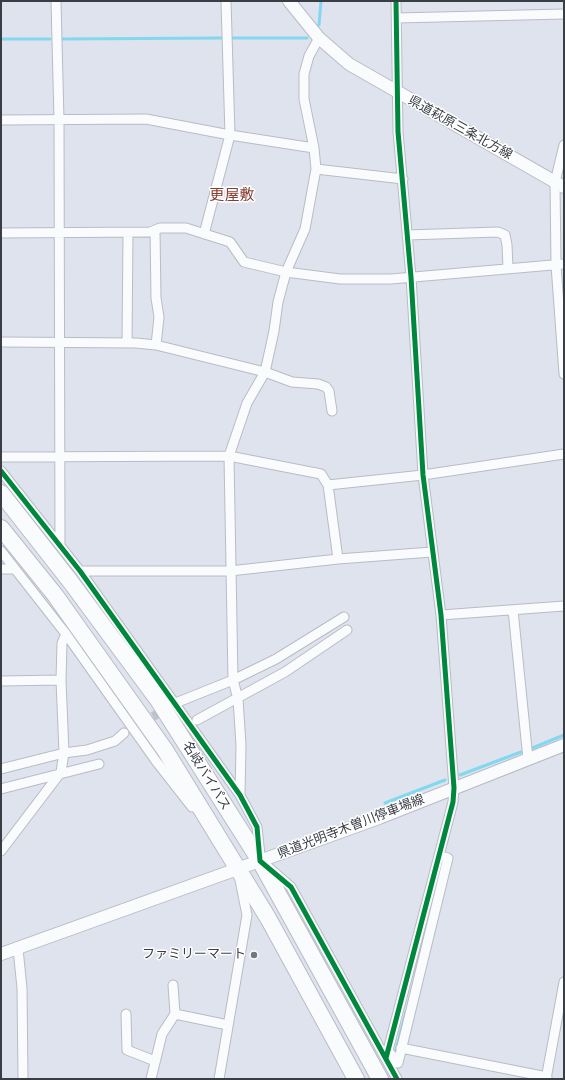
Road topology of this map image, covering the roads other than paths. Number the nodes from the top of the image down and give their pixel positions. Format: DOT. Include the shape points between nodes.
graph roads {
  1 [pos="56,1"];
  2 [pos="226,1"];
  3 [pos="289,1"];
  4 [pos="396,1"];
  5 [pos="564,14"];
  6 [pos="397,18"];
  7 [pos="319,38"];
  8 [pos="397,93"];
  9 [pos="1,120"];
  10 [pos="59,120"];
  11 [pos="230,135"];
  12 [pos="564,145"];
  13 [pos="314,148"];
  14 [pos="316,169"];
  15 [pos="403,179"];
  16 [pos="560,184"];
  17 [pos="155,230"];
  18 [pos="59,233"];
  19 [pos="128,233"];
  20 [pos="1,234"];
  21 [pos="204,234"];
  22 [pos="407,236"];
  23 [pos="560,265"];
  24 [pos="508,268"];
  25 [pos="286,272"];
  26 [pos="411,277"];
  27 [pos="1,342"];
  28 [pos="59,342"];
  29 [pos="128,343"];
  30 [pos="156,345"];
  31 [pos="265,372"];
  32 [pos="564,374"];
  33 [pos="332,411"];
  34 [pos="564,454"];
  35 [pos="229,456"];
  36 [pos="1,457"];
  37 [pos="60,458"];
  38 [pos="1,470"];
  39 [pos="423,475"];
  40 [pos="328,485"];
  41 [pos="1,493"];
  42 [pos="1,528"];
  43 [pos="60,545"];
  44 [pos="1,551"];
  45 [pos="432,552"];
  46 [pos="338,559"];
  47 [pos="1,569"];
  48 [pos="15,569"];
  49 [pos="80,571"];
  50 [pos="230,571"];
  51 [pos="564,606"];
  52 [pos="513,610"];
  53 [pos="441,615"];
  54 [pos="344,617"];
  55 [pos="347,630"];
  56 [pos="66,634"];
  57 [pos="61,680"];
  58 [pos="233,680"];
  59 [pos="1,681"];
  60 [pos="238,699"];
  61 [pos="178,702"];
  62 [pos="196,720"];
  63 [pos="124,733"];
  64 [pos="564,745"];
  65 [pos="64,753"];
  66 [pos="528,759"];
  67 [pos="99,764"];
  68 [pos="1,769"];
  69 [pos="61,772"];
  70 [pos="454,788"];
  71 [pos="1,789"];
  72 [pos="240,795"];
  73 [pos="223,845"];
  74 [pos="1,851"];
  75 [pos="440,856"];
  76 [pos="260,861"];
  77 [pos="238,869"];
  78 [pos="18,949"];
  79 [pos="1,954"];
  80 [pos="564,982"];
  81 [pos="173,985"];
  82 [pos="126,1014"];
  83 [pos="175,1014"];
  84 [pos="228,1025"];
  85 [pos="401,1048"];
  86 [pos="387,1054"];
  87 [pos="155,1061"];
  88 [pos="546,1078"];
  89 [pos="23,1079"];
  90 [pos="151,1079"];
  91 [pos="219,1079"];
  92 [pos="356,1079"];
  93 [pos="380,1079"];
  94 [pos="397,1079"];
  1 -- 10 [label="street"];
  2 -- 11 [label="street"];
  3 -- 7 [label="main road, 県道萩原三条北方線"];
  4 -- 6 [label="street"];
  5 -- 6 [label="street"];
  6 -- 8 [label="street"];
  7 -- 8 [label="main road, 県道萩原三条北方線" via="349,64"];
  7 -- 13 [label="street" via="304,74 304,99"];
  8 -- 15 [label="street"];
  8 -- 16 [label="main road, 県道萩原三条北方線"];
  9 -- 10 [label="street"];
  10 -- 11 [label="street" via="146,119"];
  10 -- 18 [label="street"];
  11 -- 13 [label="street"];
  11 -- 21 [label="street"];
  12 -- 16 [label="street"];
  13 -- 14 [label="street"];
  14 -- 15 [label="street"];
  14 -- 25 [label="street" via="304,229"];
  15 -- 22 [label="street"];
  16 -- 23 [label="street"];
  17 -- 19 [label="street"];
  17 -- 21 [label="street" via="186,228"];
  17 -- 30 [label="street" via="156,298 159,317"];
  18 -- 19 [label="street"];
  18 -- 20 [label="street"];
  18 -- 28 [label="street"];
  19 -- 29 [label="street"];
  21 -- 25 [label="street" via="230,242 244,262"];
  22 -- 24 [label="street" via="498,232 505,235"];
  22 -- 26 [label="street"];
  23 -- 24 [label="street"];
  23 -- 32 [label="street"];
  24 -- 26 [label="street"];
  25 -- 26 [label="street" via="340,279"];
  25 -- 31 [label="street"];
  26 -- 39 [label="street"];
  27 -- 28 [label="street"];
  28 -- 29 [label="street"];
  28 -- 37 [label="street"];
  29 -- 30 [label="street"];
  30 -- 31 [label="street"];
  31 -- 33 [label="street" via="292,382 326,387"];
  31 -- 35 [label="street" via="247,403"];
  34 -- 39 [label="street"];
  35 -- 37 [label="street"];
  35 -- 40 [label="street" via="321,474"];
  35 -- 50 [label="street"];
  36 -- 37 [label="street"];
  37 -- 43 [label="street"];
  38 -- 43 [label="street"];
  39 -- 40 [label="street"];
  39 -- 45 [label="street"];
  40 -- 46 [label="street"];
  41 -- 76 [label="highway, 名岐バイパス" via="158,700"];
  42 -- 73 [label="highway, 名岐バイパス" via="55,595 165,750"];
  43 -- 49 [label="street"];
  44 -- 48 [label="street"];
  45 -- 46 [label="street"];
  45 -- 53 [label="street"];
  46 -- 50 [label="street"];
  47 -- 48 [label="street"];
  48 -- 56 [label="street"];
  49 -- 50 [label="street"];
  49 -- 72 [label="street"];
  50 -- 58 [label="street"];
  51 -- 52 [label="street"];
  52 -- 53 [label="street"];
  52 -- 66 [label="street"];
  53 -- 70 [label="street"];
  54 -- 58 [label="street" via="276,660"];
  55 -- 60 [label="street" via="285,672"];
  56 -- 57 [label="street" via="62,643"];
  56 -- 73 [label="street" via="156,761"];
  57 -- 59 [label="street"];
  57 -- 65 [label="street"];
  58 -- 60 [label="street"];
  58 -- 61 [label="street"];
  60 -- 62 [label="street"];
  60 -- 72 [label="street" via="241,745"];
  63 -- 65 [label="street" via="115,741 87,750"];
  64 -- 66 [label="main road, 県道光明寺木曽川停車場線"];
  65 -- 68 [label="street"];
  65 -- 69 [label="street"];
  66 -- 70 [label="main road, 県道光明寺木曽川停車場線"];
  67 -- 69 [label="street"];
  69 -- 71 [label="street"];
  69 -- 74 [label="street"];
  70 -- 75 [label="street"];
  70 -- 76 [label="main road, 県道光明寺木曽川停車場線"];
  72 -- 76 [label="street" via="257,826"];
  73 -- 77 [label="highway, 名岐バイパス"];
  75 -- 85 [label="street" via="448,858"];
  75 -- 86 [label="street"];
  76 -- 77 [label="main road, 県道光明寺木曽川停車場線"];
  76 -- 86 [label="street" via="291,887"];
  76 -- 93 [label="highway, 名岐バイパス"];
  77 -- 78 [label="main road, 県道光明寺木曽川停車場線"];
  77 -- 84 [label="street" via="247,915"];
  77 -- 92 [label="highway, 名岐バイパス" via="268,918"];
  78 -- 79 [label="main road, 県道光明寺木曽川停車場線"];
  78 -- 89 [label="street" via="22,988"];
  80 -- 88 [label="street"];
  81 -- 83 [label="street"];
  82 -- 87 [label="street" via="127,1050"];
  83 -- 84 [label="street"];
  83 -- 87 [label="street" via="162,1034"];
  84 -- 91 [label="street"];
  85 -- 86 [label="street" via="398,1063"];
  85 -- 88 [label="street"];
  86 -- 94 [label="street"];
  87 -- 90 [label="street"];
}
